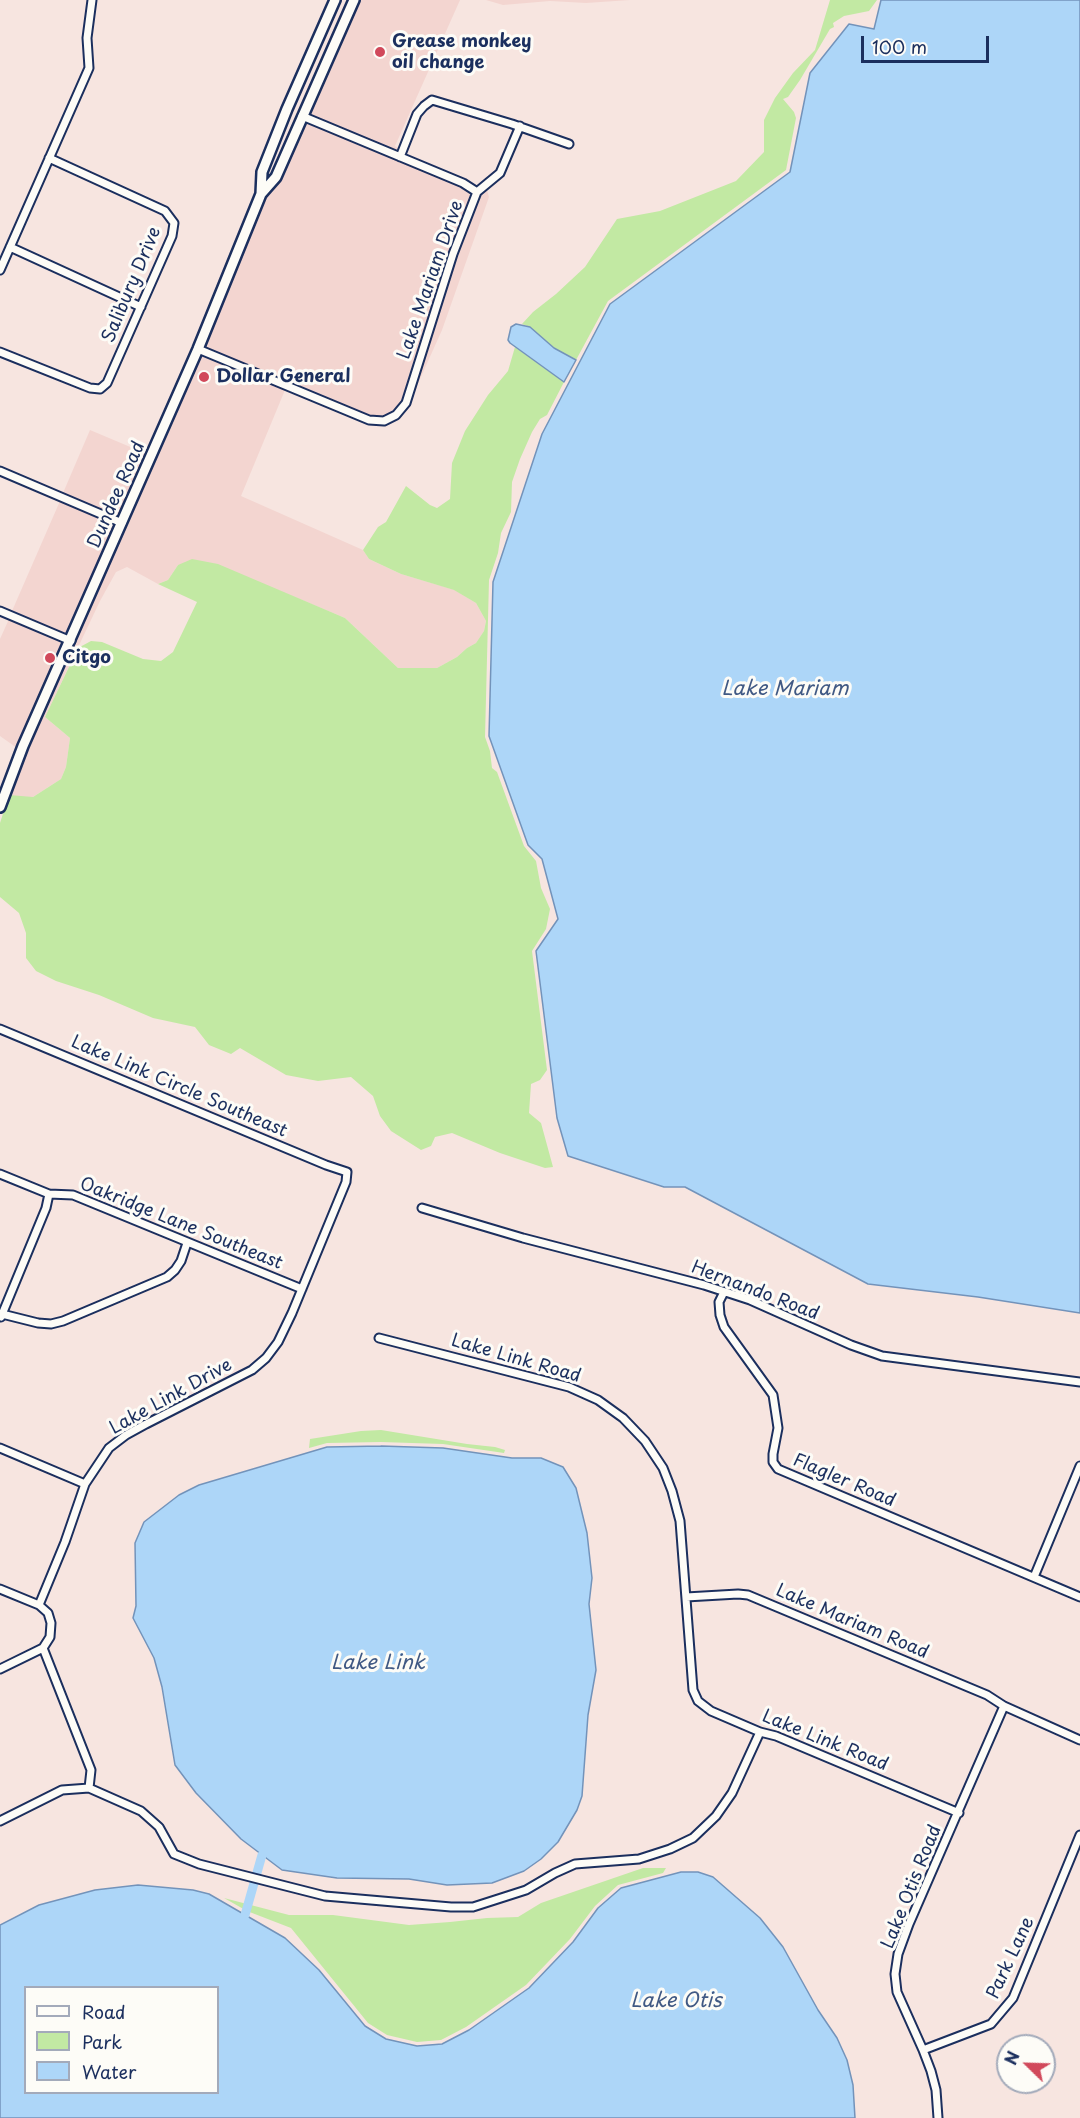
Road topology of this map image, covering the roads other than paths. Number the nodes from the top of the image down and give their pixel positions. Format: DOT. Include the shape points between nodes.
graph roads {
  1 [pos="92,0"];
  2 [pos="335,0"];
  3 [pos="354,0"];
  4 [pos="302,116"];
  5 [pos="520,126"];
  6 [pos="569,144"];
  7 [pos="400,157"];
  8 [pos="49,158"];
  9 [pos="477,192"];
  10 [pos="261,195"];
  11 [pos="10,247"];
  12 [pos="0,270"];
  13 [pos="141,307"];
  14 [pos="198,349"];
  15 [pos="0,352"];
  16 [pos="0,471"];
  17 [pos="122,523"];
  18 [pos="0,611"];
  19 [pos="71,640"];
  20 [pos="0,807"];
  21 [pos="0,1029"];
  22 [pos="347,1172"];
  23 [pos="0,1174"];
  24 [pos="48,1194"];
  25 [pos="423,1208"];
  26 [pos="187,1243"];
  27 [pos="302,1289"];
  28 [pos="724,1292"];
  29 [pos="1,1316"];
  30 [pos="379,1338"];
  31 [pos="1080,1382"];
  32 [pos="0,1448"];
  33 [pos="1080,1466"];
  34 [pos="85,1484"];
  35 [pos="1034,1577"];
  36 [pos="0,1589"];
  37 [pos="686,1597"];
  38 [pos="1080,1597"];
  39 [pos="39,1605"];
  40 [pos="43,1648"];
  41 [pos="0,1670"];
  42 [pos="1005,1706"];
  43 [pos="760,1732"];
  44 [pos="1080,1740"];
  45 [pos="89,1788"];
  46 [pos="959,1813"];
  47 [pos="0,1821"];
  48 [pos="1080,1835"];
  49 [pos="923,2049"];
  50 [pos="938,2118"];
  1 -- 8 [label="street" via="87,38 89,68"];
  2 -- 10 [label="main road, Dundee Road" via="262,172"];
  3 -- 4 [label="main road, Dundee Road"];
  4 -- 7 [label="street, Lake Mariam Drive"];
  4 -- 10 [label="main road, Dundee Road" via="276,177"];
  5 -- 6 [label="street"];
  5 -- 7 [label="street" via="432,100 417,114"];
  5 -- 9 [label="street" via="500,172"];
  7 -- 9 [label="street, Lake Mariam Drive"];
  8 -- 11 [label="street"];
  8 -- 13 [label="street, Salibury Drive" via="165,211 174,223"];
  9 -- 14 [label="street, Lake Mariam Drive" via="406,403 391,418 369,420"];
  10 -- 14 [label="main road, Dundee Road"];
  11 -- 12 [label="street"];
  11 -- 13 [label="street"];
  13 -- 15 [label="street, Salibury Drive" via="107,383 100,388 90,388"];
  14 -- 17 [label="main road, Dundee Road"];
  16 -- 17 [label="street"];
  17 -- 19 [label="main road, Dundee Road"];
  18 -- 19 [label="street"];
  19 -- 20 [label="main road, Dundee Road"];
  21 -- 22 [label="street, Lake Link Circle Southeast"];
  22 -- 27 [label="street, Lake Link Drive"];
  23 -- 24 [label="street"];
  24 -- 26 [label="street, Oakridge Lane Southeast" via="73,1195"];
  24 -- 29 [label="street" via="46,1208"];
  25 -- 28 [label="street, Hernando Road"];
  26 -- 27 [label="street, Oakridge Lane Southeast"];
  26 -- 29 [label="street" via="182,1261 167,1277 63,1321 38,1323"];
  27 -- 34 [label="street, Lake Link Drive" via="278,1342 266,1358 252,1370 126,1435 109,1448"];
  28 -- 31 [label="street, Hernando Road" via="882,1356"];
  28 -- 35 [label="street, Flagler Road" via="719,1302 724,1327 773,1395 778,1428 773,1462 778,1469"];
  30 -- 37 [label="street, Lake Link Road" via="569,1387 598,1400 623,1418 645,1441 663,1468 672,1491 680,1521"];
  32 -- 34 [label="street"];
  33 -- 35 [label="street"];
  34 -- 39 [label="street, Lake Link Drive"];
  35 -- 38 [label="street, Flagler Road"];
  36 -- 39 [label="street"];
  37 -- 42 [label="street, Lake Mariam Road" via="748,1595"];
  37 -- 43 [label="street, Lake Link Road" via="693,1684 698,1701 711,1711"];
  39 -- 40 [label="street" via="48,1613 51,1623 50,1637"];
  40 -- 41 [label="street"];
  40 -- 45 [label="street" via="91,1770"];
  42 -- 44 [label="street, Lake Mariam Road"];
  42 -- 46 [label="street, Lake Otis Road"];
  43 -- 45 [label="street" via="732,1793 693,1838 639,1859 575,1864 526,1890 473,1906 325,1896 181,1858 174,1854 159,1827 141,1811"];
  43 -- 46 [label="street, Lake Link Road"];
  45 -- 47 [label="street" via="62,1790"];
  46 -- 49 [label="street, Lake Otis Road" via="898,1954 897,1992"];
  48 -- 49 [label="street, Park Lane" via="1013,1998 991,2024"];
  49 -- 50 [label="street, Lake Otis Road" via="936,2090"];
}
